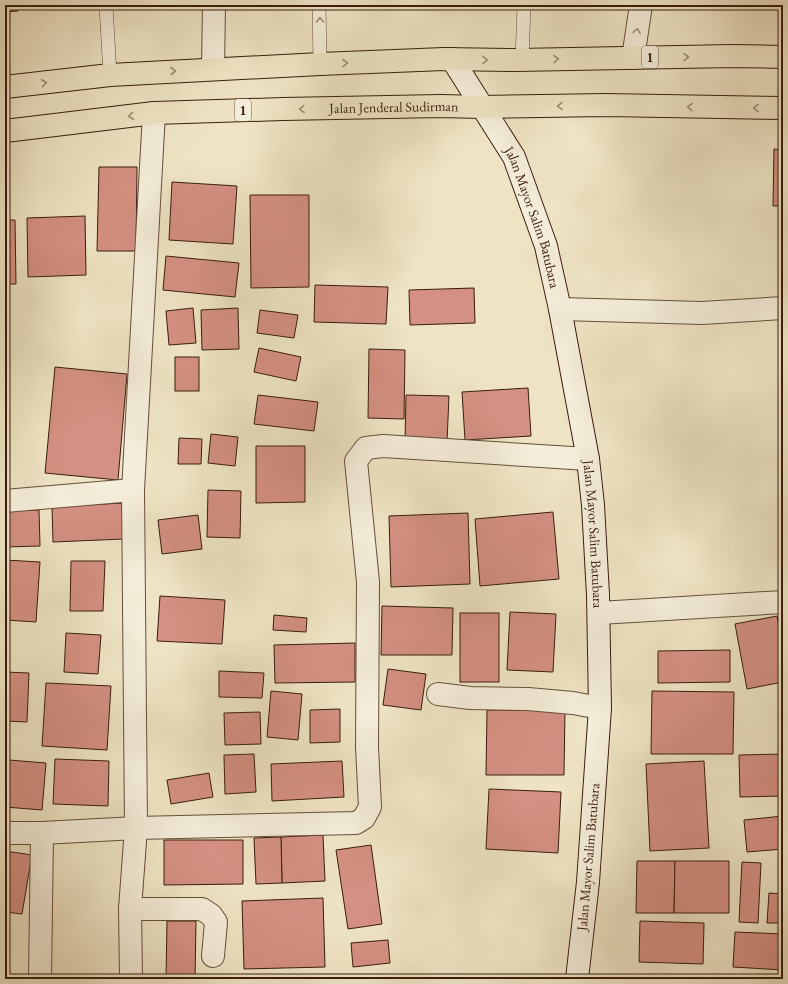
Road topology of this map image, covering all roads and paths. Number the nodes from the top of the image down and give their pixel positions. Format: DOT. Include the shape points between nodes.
graph roads {
  1 [pos="106,5"];
  2 [pos="214,5"];
  3 [pos="319,5"];
  4 [pos="524,5"];
  5 [pos="641,5"];
  6 [pos="633,58"];
  7 [pos="783,58"];
  8 [pos="452,59"];
  9 [pos="522,60"];
  10 [pos="320,64"];
  11 [pos="213,69"];
  12 [pos="110,75"];
  13 [pos="5,88"];
  14 [pos="481,107"];
  15 [pos="783,108"];
  16 [pos="154,113"];
  17 [pos="5,131"];
  18 [pos="783,308"];
  19 [pos="560,309"];
  20 [pos="588,459"];
  21 [pos="133,490"];
  22 [pos="5,501"];
  23 [pos="783,602"];
  24 [pos="599,613"];
  25 [pos="438,694"];
  26 [pos="600,708"];
  27 [pos="136,828"];
  28 [pos="5,833"];
  29 [pos="42,834"];
  30 [pos="130,909"];
  31 [pos="213,956"];
  32 [pos="40,979"];
  33 [pos="131,979"];
  34 [pos="577,979"];
  1 -- 12 [label="lane"];
  2 -- 11 [label="street"];
  10 -- 3 [label="lane, one-way"];
  4 -- 9 [label="lane"];
  6 -- 5 [label="street, one-way"];
  6 -- 7 [label="highway, 1, one-way"];
  9 -- 6 [label="highway, 1, one-way"];
  8 -- 9 [label="highway, 1, one-way"];
  10 -- 8 [label="highway, 1, one-way"];
  8 -- 14 [label="street, Jalan Mayor Salim Batubara"];
  10 -- 11 [label="highway, 1"];
  12 -- 11 [label="highway, 1, one-way"];
  13 -- 12 [label="highway, 1, one-way"];
  15 -- 14 [label="highway, Jalan Jenderal Sudirman / 1, one-way" via="606,105"];
  14 -- 16 [label="highway, Jalan Jenderal Sudirman / 1, one-way"];
  14 -- 19 [label="street, Jalan Mayor Salim Batubara" via="514,158 546,246"];
  16 -- 17 [label="highway, Jalan Jenderal Sudirman / 1, one-way"];
  16 -- 21 [label="street"];
  18 -- 19 [label="street" via="702,313"];
  19 -- 20 [label="street, Jalan Mayor Salim Batubara"];
  20 -- 24 [label="street, Jalan Mayor Salim Batubara"];
  20 -- 27 [label="street" via="383,446 366,448 356,461 368,582 370,807 364,818 356,823"];
  21 -- 22 [label="street"];
  21 -- 27 [label="street"];
  23 -- 24 [label="street"];
  24 -- 26 [label="street, Jalan Mayor Salim Batubara"];
  25 -- 26 [label="street" via="470,698 528,699"];
  26 -- 34 [label="street, Jalan Mayor Salim Batubara" via="588,882"];
  27 -- 29 [label="street"];
  27 -- 30 [label="street"];
  28 -- 29 [label="street"];
  29 -- 32 [label="street"];
  30 -- 31 [label="street" via="202,909 216,922"];
  30 -- 33 [label="street"];
}
